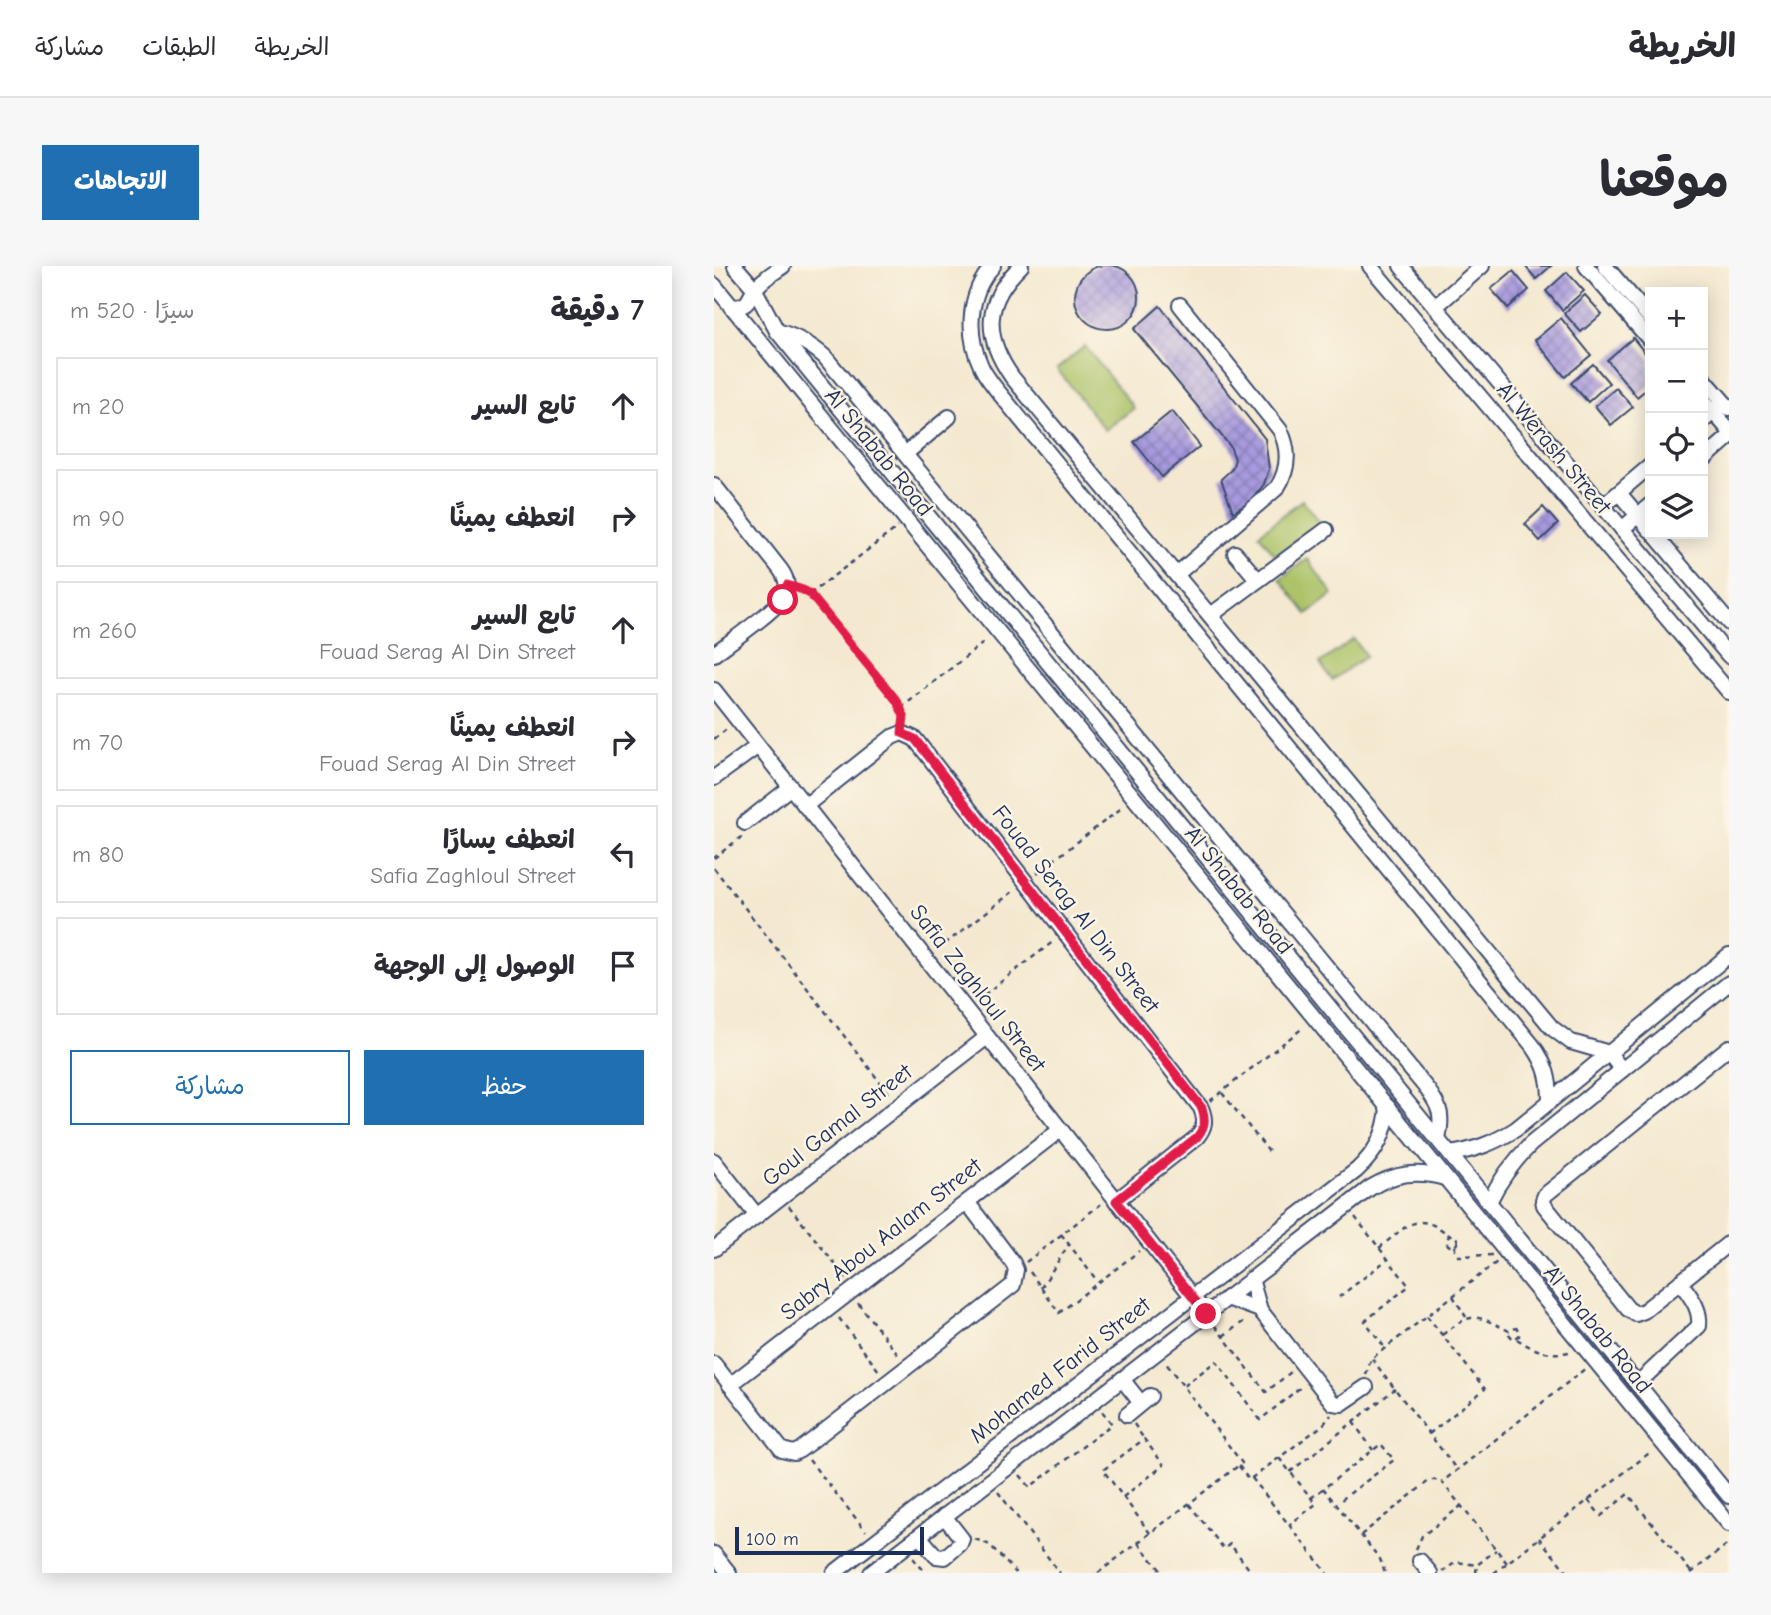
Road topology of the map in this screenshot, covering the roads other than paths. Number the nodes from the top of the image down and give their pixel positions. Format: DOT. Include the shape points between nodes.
graph roads {
  1 [pos="783,266"];
  2 [pos="993,266"];
  3 [pos="1021,266"];
  4 [pos="1370,266"];
  5 [pos="1401,266"];
  6 [pos="1482,266"];
  7 [pos="1586,266"];
  8 [pos="1605,266"];
  9 [pos="739,267"];
  10 [pos="715,286"];
  11 [pos="754,288"];
  12 [pos="1180,305"];
  13 [pos="732,307"];
  14 [pos="1435,307"];
  15 [pos="1645,312"];
  16 [pos="777,331"];
  17 [pos="1645,334"];
  18 [pos="1708,390"];
  19 [pos="1717,411"];
  20 [pos="949,417"];
  21 [pos="1729,430"];
  22 [pos="1729,437"];
  23 [pos="905,454"];
  24 [pos="1708,456"];
  25 [pos="1645,470"];
  26 [pos="714,485"];
  27 [pos="1619,493"];
  28 [pos="1603,506"];
  29 [pos="1122,508"];
  30 [pos="1645,509"];
  31 [pos="1638,515"];
  32 [pos="1106,522"];
  33 [pos="1645,524"];
  34 [pos="1622,529"];
  35 [pos="1326,530"];
  36 [pos="1658,539"];
  37 [pos="1235,553"];
  38 [pos="1177,574"];
  39 [pos="1258,580"];
  40 [pos="1211,615"];
  41 [pos="1729,623"];
  42 [pos="714,654"];
  43 [pos="1729,656"];
  44 [pos="1268,686"];
  45 [pos="714,690"];
  46 [pos="1729,692"];
  47 [pos="1252,700"];
  48 [pos="758,746"];
  49 [pos="1336,768"];
  50 [pos="714,778"];
  51 [pos="1319,782"];
  52 [pos="790,787"];
  53 [pos="805,806"];
  54 [pos="744,823"];
  55 [pos="1729,955"];
  56 [pos="1729,983"];
  57 [pos="987,1037"];
  58 [pos="1729,1046"];
  59 [pos="1609,1053"];
  60 [pos="1622,1070"];
  61 [pos="1550,1101"];
  62 [pos="1388,1107"];
  63 [pos="1060,1130"];
  64 [pos="1438,1139"];
  65 [pos="1450,1154"];
  66 [pos="714,1161"];
  67 [pos="1357,1170"];
  68 [pos="1446,1178"];
  69 [pos="1370,1188"];
  70 [pos="1114,1198"];
  71 [pos="967,1202"];
  72 [pos="1489,1202"];
  73 [pos="757,1216"];
  74 [pos="1729,1243"];
  75 [pos="714,1249"];
  76 [pos="1251,1279"];
  77 [pos="1680,1282"];
  78 [pos="1192,1297"];
  79 [pos="1227,1297"];
  80 [pos="1260,1310"];
  81 [pos="1206,1314"];
  82 [pos="714,1364"];
  83 [pos="1122,1379"];
  84 [pos="1637,1384"];
  85 [pos="730,1385"];
  86 [pos="1366,1387"];
  87 [pos="1126,1415"];
  88 [pos="1729,1496"];
  89 [pos="944,1516"];
  90 [pos="1729,1524"];
  91 [pos="919,1536"];
  92 [pos="714,1554"];
  93 [pos="1420,1561"];
  94 [pos="729,1573"];
  95 [pos="834,1573"];
  96 [pos="871,1573"];
  97 [pos="1430,1573"];
  1 -- 11 [label="street"];
  2 -- 32 [label="street" via="977,292 971,317 981,368"];
  3 -- 29 [label="street" via="996,298 991,318 999,359"];
  4 -- 46 [label="street, Al Werash Street"];
  5 -- 14 [label="street, Al Werash Street"];
  6 -- 14 [label="street"];
  7 -- 17 [label="street"];
  8 -- 15 [label="street"];
  9 -- 10 [label="street" via="723,273"];
  9 -- 11 [label="street, Al Shabab Road"];
  10 -- 13 [label="street, Al Shabab Road"];
  11 -- 13 [label="street" via="747,303"];
  11 -- 16 [label="street, Al Shabab Road"];
  12 -- 38 [label="street" via="1280,429 1287,460 1277,488"];
  13 -- 62 [label="street, Al Shabab Road"];
  14 -- 28 [label="street, Al Werash Street"];
  16 -- 23 [label="street" via="795,336 825,357"];
  16 -- 64 [label="street, Al Shabab Road"];
  18 -- 19 [label="street"];
  19 -- 21 [label="street"];
  20 -- 23 [label="street"];
  22 -- 24 [label="street"];
  23 -- 64 [label="street" via="1438,1103 1442,1121"];
  25 -- 27 [label="street"];
  26 -- 42 [label="street" via="786,576 787,585 783,600"];
  27 -- 28 [label="street"];
  27 -- 31 [label="street"];
  28 -- 34 [label="street, Al Werash Street"];
  29 -- 32 [label="street"];
  29 -- 38 [label="street"];
  30 -- 31 [label="street"];
  31 -- 33 [label="street"];
  31 -- 34 [label="street"];
  32 -- 47 [label="street"];
  34 -- 43 [label="street, Al Werash Street"];
  35 -- 39 [label="street"];
  36 -- 41 [label="street"];
  37 -- 39 [label="street"];
  38 -- 40 [label="street"];
  39 -- 40 [label="street"];
  40 -- 44 [label="street"];
  44 -- 47 [label="street"];
  44 -- 49 [label="street"];
  45 -- 48 [label="street, Safia Zaghloul Street"];
  47 -- 51 [label="street"];
  48 -- 50 [label="street"];
  48 -- 52 [label="street, Safia Zaghloul Street"];
  49 -- 51 [label="street"];
  49 -- 59 [label="street" via="1552,1028 1571,1042"];
  51 -- 61 [label="street" via="1533,1046 1550,1081"];
  52 -- 53 [label="street, Safia Zaghloul Street"];
  52 -- 54 [label="street"];
  53 -- 57 [label="street, Safia Zaghloul Street"];
  53 -- 70 [label="street, Fouad Serag Al Din Street" via="892,737 902,733 915,739 1202,1108 1205,1118 1197,1137"];
  55 -- 59 [label="street"];
  56 -- 60 [label="street"];
  57 -- 63 [label="street, Safia Zaghloul Street"];
  57 -- 73 [label="street, Goul Gamal Street"];
  58 -- 77 [label="street" via="1543,1200 1636,1314"];
  59 -- 60 [label="street"];
  59 -- 61 [label="street"];
  60 -- 72 [label="street" via="1531,1144 1500,1180"];
  61 -- 65 [label="street" via="1496,1142"];
  62 -- 67 [label="street, Mohamed Farid Street" via="1383,1136"];
  62 -- 68 [label="street, Al Shabab Road"];
  63 -- 70 [label="street, Safia Zaghloul Street"];
  63 -- 71 [label="street, Sabry Abou Aalam Street"];
  64 -- 65 [label="street, Al Shabab Road"];
  65 -- 72 [label="street, Al Shabab Road"];
  66 -- 73 [label="street"];
  67 -- 69 [label="street" via="1368,1176"];
  67 -- 78 [label="street, Mohamed Farid Street"];
  68 -- 69 [label="street, Mohamed Farid Street" via="1406,1173"];
  68 -- 90 [label="street, Al Shabab Road"];
  69 -- 76 [label="street, Mohamed Farid Street"];
  70 -- 78 [label="street, Safia Zaghloul Street"];
  71 -- 85 [label="street, Sabry Abou Aalam Street"];
  71 -- 85 [label="street" via="1013,1263 1017,1278 1013,1284 800,1450 782,1450"];
  72 -- 84 [label="street, Al Shabab Road"];
  73 -- 75 [label="street, Goul Gamal Street"];
  74 -- 77 [label="street"];
  76 -- 79 [label="street, Mohamed Farid Street"];
  76 -- 80 [label="street"];
  77 -- 84 [label="street" via="1697,1306 1699,1326"];
  78 -- 81 [label="street, Safia Zaghloul Street"];
  78 -- 95 [label="street, Mohamed Farid Street"];
  79 -- 80 [label="street"];
  79 -- 81 [label="street, Mohamed Farid Street"];
  80 -- 86 [label="street" via="1335,1404 1341,1405"];
  81 -- 83 [label="street, Mohamed Farid Street"];
  82 -- 85 [label="street"];
  83 -- 87 [label="street" via="1146,1400"];
  83 -- 89 [label="street, Mohamed Farid Street"];
  84 -- 88 [label="street, Al Shabab Road"];
  89 -- 91 [label="street, Mohamed Farid Street"];
  89 -- 91 [label="street" via="962,1542 942,1558"];
  91 -- 96 [label="street, Mohamed Farid Street"];
  92 -- 94 [label="street"];
  93 -- 97 [label="street"];
}
